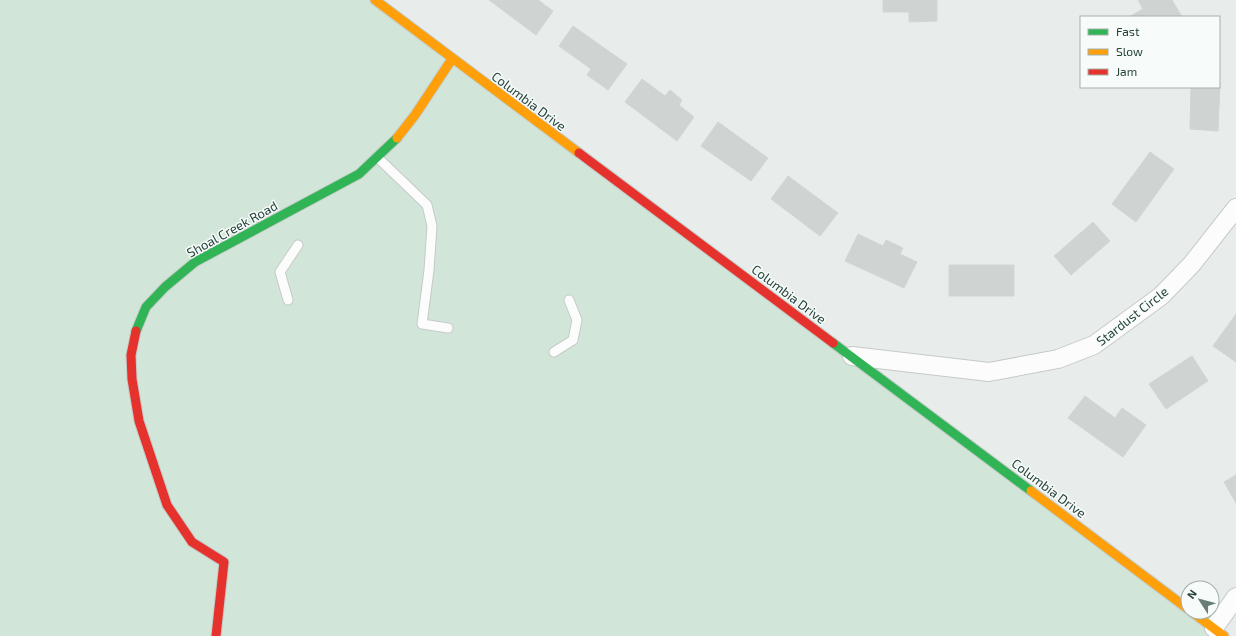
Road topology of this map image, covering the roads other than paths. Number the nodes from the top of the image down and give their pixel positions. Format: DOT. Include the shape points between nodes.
graph roads {
  1 [pos="375,0"];
  2 [pos="452,59"];
  3 [pos="377,157"];
  4 [pos="1236,208"];
  5 [pos="298,245"];
  6 [pos="288,300"];
  7 [pos="569,300"];
  8 [pos="448,328"];
  9 [pos="554,352"];
  10 [pos="852,356"];
  11 [pos="224,562"];
  12 [pos="236,565"];
  13 [pos="1236,597"];
  14 [pos="1180,603"];
  15 [pos="1203,620"];
  16 [pos="1219,632"];
  17 [pos="216,636"];
  1 -- 2 [label="main road, Columbia Drive"];
  2 -- 3 [label="main road, Shoal Creek Road" via="415,115 392,144"];
  2 -- 10 [label="main road, Columbia Drive"];
  3 -- 8 [label="lane" via="427,205 432,226 422,324"];
  3 -- 11 [label="main road, Shoal Creek Road" via="359,174 195,262 146,307 138,325 131,355 132,379 139,421 167,505 192,542"];
  4 -- 10 [label="street, Stardust Circle" via="1192,264 1161,296 1094,346 1058,359 989,372"];
  5 -- 6 [label="lane" via="280,272"];
  7 -- 9 [label="lane" via="577,320 573,340"];
  10 -- 14 [label="main road, Columbia Drive"];
  11 -- 12 [label="lane"];
  11 -- 17 [label="main road"];
  13 -- 16 [label="street"];
  15 -- 16 [label="main road"];
}
